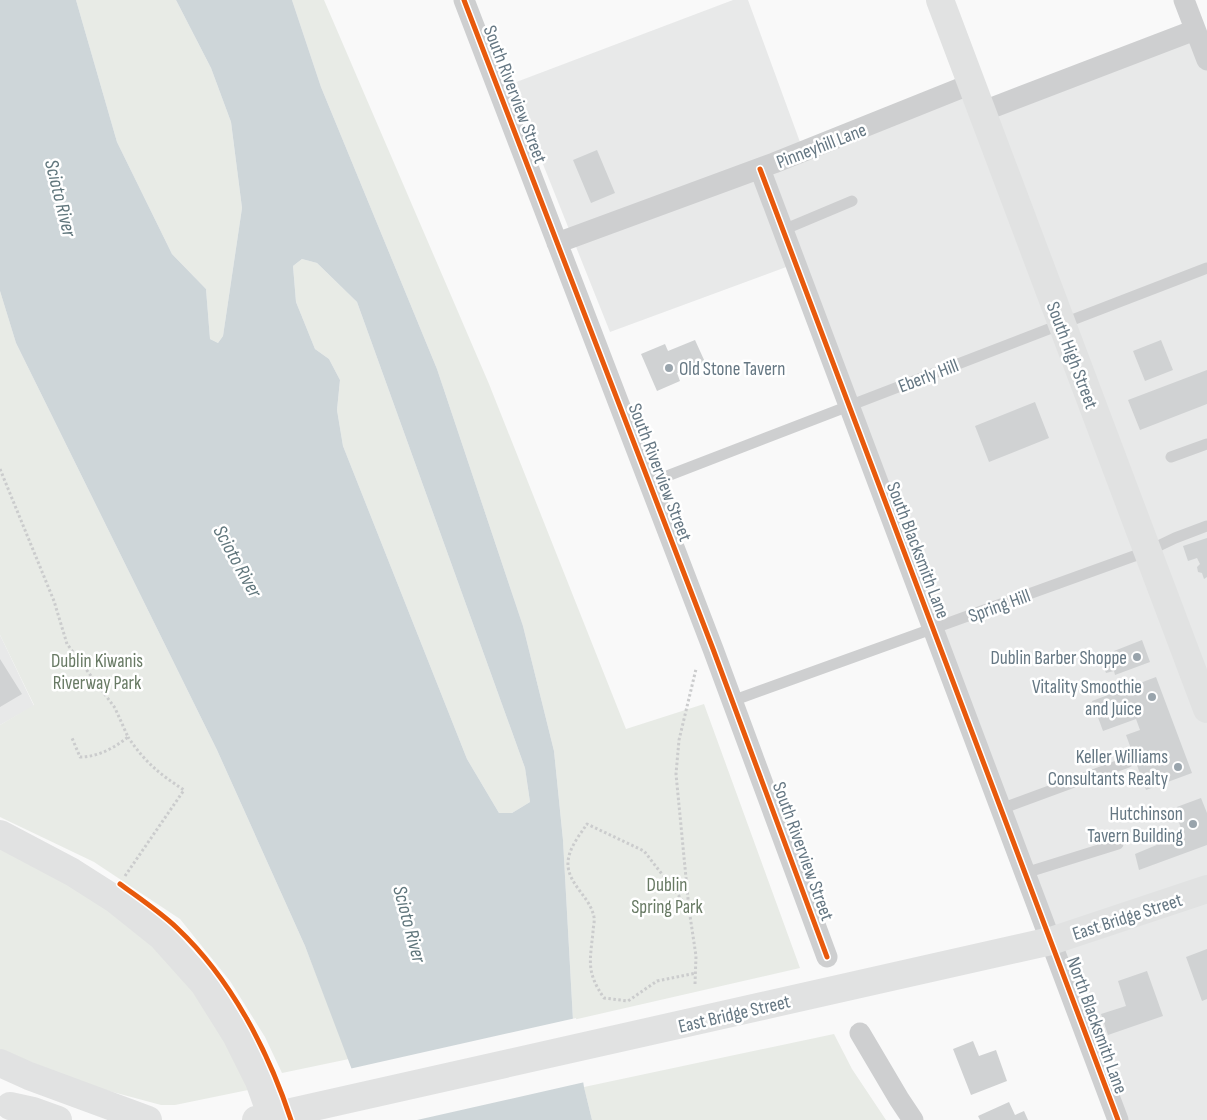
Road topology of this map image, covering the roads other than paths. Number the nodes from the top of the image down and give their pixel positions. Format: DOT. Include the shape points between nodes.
graph roads {
  1 [pos="464,0"];
  2 [pos="940,0"];
  3 [pos="1184,0"];
  4 [pos="1195,30"];
  5 [pos="1207,60"];
  6 [pos="971,84"];
  7 [pos="981,112"];
  8 [pos="760,168"];
  9 [pos="852,201"];
  10 [pos="783,230"];
  11 [pos="557,243"];
  12 [pos="1207,268"];
  13 [pos="1061,324"];
  14 [pos="849,406"];
  15 [pos="1207,444"];
  16 [pos="1171,457"];
  17 [pos="649,483"];
  18 [pos="1207,526"];
  19 [pos="1148,551"];
  20 [pos="932,629"];
  21 [pos="1205,698"];
  22 [pos="732,701"];
  23 [pos="1128,762"];
  24 [pos="1001,809"];
  25 [pos="0,834"];
  26 [pos="1118,844"];
  27 [pos="1025,873"];
  28 [pos="1207,889"];
  29 [pos="1051,941"];
  30 [pos="826,956"];
  31 [pos="860,1033"];
  32 [pos="0,1063"];
  33 [pos="12,1108"];
  34 [pos="58,1120"];
  35 [pos="148,1120"];
  36 [pos="256,1120"];
  37 [pos="274,1120"];
  38 [pos="913,1120"];
  39 [pos="1118,1120"];
  1 -- 11 [label="street, South Riverview Street"];
  2 -- 6 [label="main road, South High Street"];
  3 -- 4 [label="street"];
  4 -- 5 [label="street"];
  4 -- 7 [label="street"];
  6 -- 7 [label="main road, South High Street"];
  6 -- 8 [label="street, Pinneyhill Lane"];
  7 -- 13 [label="main road, South High Street"];
  8 -- 10 [label="street, South Blacksmith Lane"];
  8 -- 11 [label="street, Pinneyhill Lane"];
  9 -- 10 [label="lane"];
  10 -- 14 [label="street, South Blacksmith Lane"];
  11 -- 17 [label="street, South Riverview Street"];
  12 -- 13 [label="lane, Eberly Hill"];
  13 -- 14 [label="lane, Eberly Hill"];
  13 -- 19 [label="main road, South High Street"];
  14 -- 17 [label="lane, Eberly Hill"];
  14 -- 20 [label="street, South Blacksmith Lane"];
  15 -- 16 [label="lane"];
  17 -- 22 [label="street, South Riverview Street"];
  18 -- 19 [label="lane, Spring Hill"];
  19 -- 20 [label="lane, Spring Hill"];
  19 -- 21 [label="main road, South High Street"];
  20 -- 22 [label="lane, Spring Hill"];
  20 -- 24 [label="street, South Blacksmith Lane"];
  22 -- 30 [label="street, South Riverview Street"];
  23 -- 24 [label="lane"];
  24 -- 27 [label="street, South Blacksmith Lane"];
  25 -- 37 [label="main road" via="72,872 116,900 161,936 204,984 236,1035"];
  26 -- 27 [label="lane"];
  27 -- 29 [label="street, South Blacksmith Lane"];
  28 -- 29 [label="main road, East Bridge Street"];
  29 -- 36 [label="main road, East Bridge Street"];
  29 -- 39 [label="street, North Blacksmith Lane"];
  31 -- 38 [label="street"];
  32 -- 35 [label="main road"];
  33 -- 34 [label="main road"];
}
